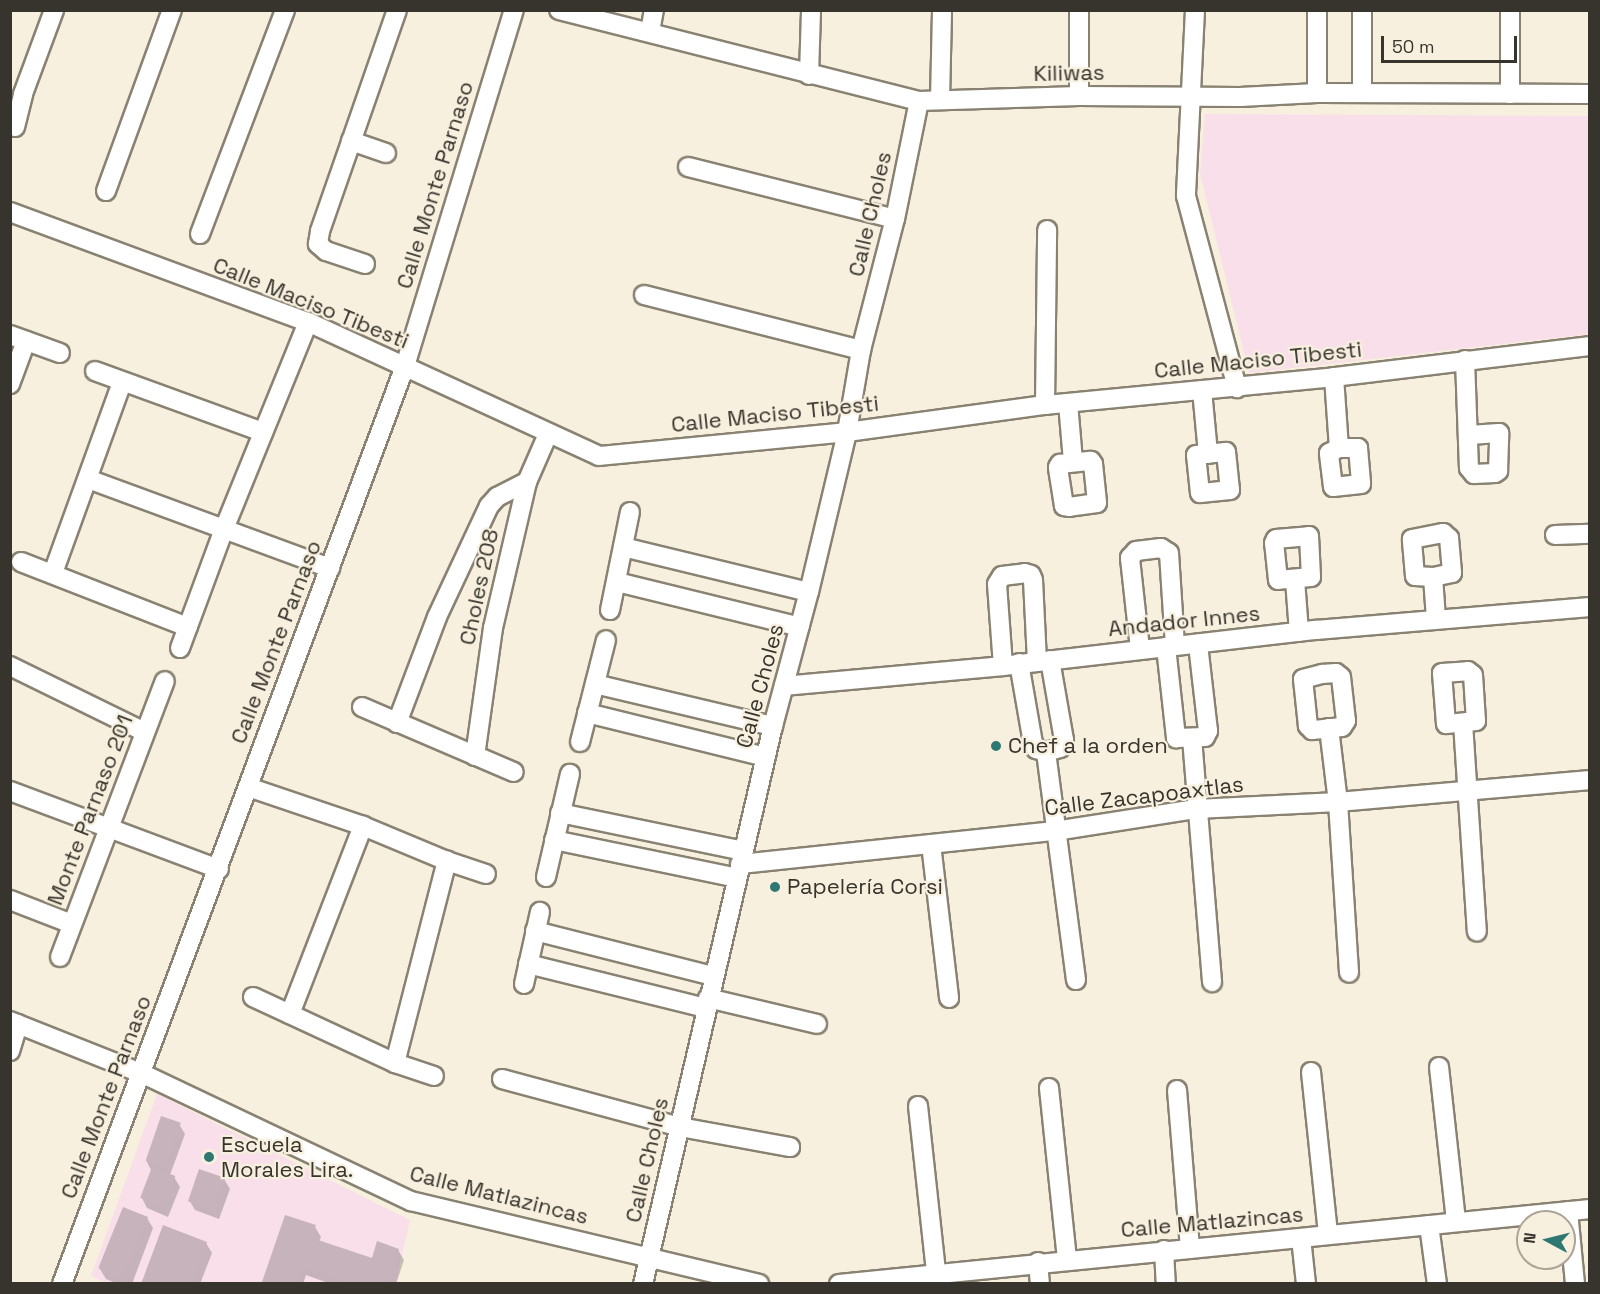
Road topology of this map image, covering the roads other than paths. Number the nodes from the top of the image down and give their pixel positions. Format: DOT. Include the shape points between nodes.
graph roads {
  1 [pos="54,10"];
  2 [pos="172,10"];
  3 [pos="285,10"];
  4 [pos="397,10"];
  5 [pos="514,10"];
  6 [pos="560,10"];
  7 [pos="654,10"];
  8 [pos="811,10"];
  9 [pos="942,10"];
  10 [pos="1079,10"];
  11 [pos="1195,10"];
  12 [pos="1317,10"];
  13 [pos="1362,10"];
  14 [pos="1510,10"];
  15 [pos="650,32"];
  16 [pos="809,75"];
  17 [pos="17,92"];
  18 [pos="1317,93"];
  19 [pos="1362,93"];
  20 [pos="1510,94"];
  21 [pos="1590,94"];
  22 [pos="1079,96"];
  23 [pos="1190,98"];
  24 [pos="940,100"];
  25 [pos="919,101"];
  26 [pos="15,127"];
  27 [pos="351,141"];
  28 [pos="386,153"];
  29 [pos="688,167"];
  30 [pos="106,191"];
  31 [pos="10,212"];
  32 [pos="895,219"];
  33 [pos="1047,230"];
  34 [pos="200,234"];
  35 [pos="365,264"];
  36 [pos="644,295"];
  37 [pos="308,322"];
  38 [pos="18,338"];
  39 [pos="1590,346"];
  40 [pos="861,350"];
  41 [pos="60,353"];
  42 [pos="1465,360"];
  43 [pos="405,366"];
  44 [pos="95,371"];
  45 [pos="1334,377"];
  46 [pos="122,382"];
  47 [pos="10,384"];
  48 [pos="1237,388"];
  49 [pos="1202,390"];
  50 [pos="1068,403"];
  51 [pos="1045,405"];
  52 [pos="263,432"];
  53 [pos="846,432"];
  54 [pos="548,434"];
  55 [pos="1469,435"];
  56 [pos="1339,448"];
  57 [pos="1208,454"];
  58 [pos="1073,461"];
  59 [pos="88,479"];
  60 [pos="527,482"];
  61 [pos="630,512"];
  62 [pos="224,529"];
  63 [pos="1590,534"];
  64 [pos="1555,535"];
  65 [pos="623,548"];
  66 [pos="21,562"];
  67 [pos="330,568"];
  68 [pos="53,573"];
  69 [pos="1433,577"];
  70 [pos="1295,580"];
  71 [pos="617,582"];
  72 [pos="809,592"];
  73 [pos="1590,607"];
  74 [pos="610,610"];
  75 [pos="1436,619"];
  76 [pos="188,627"];
  77 [pos="800,627"];
  78 [pos="1299,632"];
  79 [pos="606,640"];
  80 [pos="1198,644"];
  81 [pos="1170,646"];
  82 [pos="180,648"];
  83 [pos="1140,649"];
  84 [pos="1027,663"];
  85 [pos="12,672"];
  86 [pos="165,681"];
  87 [pos="595,684"];
  88 [pos="784,686"];
  89 [pos="362,707"];
  90 [pos="587,713"];
  91 [pos="397,723"];
  92 [pos="1463,723"];
  93 [pos="772,726"];
  94 [pos="1329,728"];
  95 [pos="145,732"];
  96 [pos="1192,738"];
  97 [pos="580,742"];
  98 [pos="1046,752"];
  99 [pos="475,756"];
  100 [pos="766,757"];
  101 [pos="514,772"];
  102 [pos="570,774"];
  103 [pos="1590,780"];
  104 [pos="248,787"];
  105 [pos="10,791"];
  106 [pos="1467,792"];
  107 [pos="1338,802"];
  108 [pos="1196,809"];
  109 [pos="560,813"];
  110 [pos="363,826"];
  111 [pos="109,828"];
  112 [pos="1055,831"];
  113 [pos="554,840"];
  114 [pos="931,844"];
  115 [pos="447,861"];
  116 [pos="740,865"];
  117 [pos="219,869"];
  118 [pos="486,874"];
  119 [pos="546,877"];
  120 [pos="10,900"];
  121 [pos="540,912"];
  122 [pos="72,924"];
  123 [pos="536,931"];
  124 [pos="1477,932"];
  125 [pos="60,957"];
  126 [pos="528,964"];
  127 [pos="1349,973"];
  128 [pos="713,976"];
  129 [pos="1076,980"];
  130 [pos="1212,982"];
  131 [pos="524,984"];
  132 [pos="253,997"];
  133 [pos="950,998"];
  134 [pos="707,1003"];
  135 [pos="290,1014"];
  136 [pos="14,1022"];
  137 [pos="817,1024"];
  138 [pos="10,1051"];
  139 [pos="395,1063"];
  140 [pos="1439,1067"];
  141 [pos="141,1072"];
  142 [pos="1311,1072"];
  143 [pos="434,1076"];
  144 [pos="502,1079"];
  145 [pos="1048,1088"];
  146 [pos="1177,1090"];
  147 [pos="918,1106"];
  148 [pos="680,1127"];
  149 [pos="790,1147"];
  150 [pos="1516,1216"];
  151 [pos="1456,1222"];
  152 [pos="1429,1225"];
  153 [pos="1329,1235"];
  154 [pos="1301,1238"];
  155 [pos="1190,1247"];
  156 [pos="1164,1250"];
  157 [pos="649,1257"];
  158 [pos="1067,1260"];
  159 [pos="1038,1262"];
  160 [pos="936,1272"];
  161 [pos="905,1280"];
  162 [pos="62,1284"];
  163 [pos="643,1284"];
  164 [pos="759,1284"];
  165 [pos="838,1284"];
  166 [pos="1040,1284"];
  167 [pos="1166,1284"];
  168 [pos="1306,1284"];
  169 [pos="1437,1284"];
  1 -- 17 [label="street"];
  2 -- 30 [label="street"];
  3 -- 34 [label="street"];
  4 -- 27 [label="street"];
  5 -- 43 [label="street, Calle Monte Parnaso"];
  6 -- 15 [label="street, Kiliwas"];
  7 -- 15 [label="street"];
  8 -- 16 [label="street"];
  9 -- 24 [label="street"];
  10 -- 22 [label="street"];
  11 -- 23 [label="street"];
  12 -- 18 [label="street"];
  13 -- 19 [label="street"];
  14 -- 20 [label="street"];
  15 -- 16 [label="street, Kiliwas"];
  16 -- 25 [label="street, Kiliwas"];
  17 -- 26 [label="street"];
  18 -- 19 [label="street, Kiliwas"];
  18 -- 23 [label="street, Kiliwas"];
  19 -- 20 [label="street, Kiliwas"];
  20 -- 21 [label="street, Kiliwas"];
  22 -- 23 [label="street, Kiliwas"];
  22 -- 24 [label="street, Kiliwas"];
  23 -- 48 [label="street" via="1186,196"];
  24 -- 25 [label="street, Kiliwas"];
  25 -- 32 [label="street, Calle Choles"];
  27 -- 28 [label="street"];
  27 -- 35 [label="street" via="318,244 326,251"];
  29 -- 32 [label="street"];
  31 -- 37 [label="street, Calle Maciso Tibesti"];
  32 -- 40 [label="street, Calle Choles"];
  33 -- 51 [label="street"];
  36 -- 40 [label="street"];
  37 -- 43 [label="street, Calle Maciso Tibesti"];
  37 -- 52 [label="street"];
  38 -- 41 [label="street"];
  38 -- 47 [label="street"];
  39 -- 42 [label="street, Calle Maciso Tibesti"];
  40 -- 53 [label="street, Calle Choles"];
  42 -- 45 [label="street, Calle Maciso Tibesti"];
  42 -- 55 [label="street"];
  43 -- 54 [label="street, Calle Maciso Tibesti"];
  43 -- 67 [label="street, Calle Monte Parnaso"];
  44 -- 46 [label="street"];
  45 -- 48 [label="street, Calle Maciso Tibesti"];
  45 -- 56 [label="street"];
  46 -- 52 [label="street"];
  46 -- 59 [label="street"];
  48 -- 49 [label="street, Calle Maciso Tibesti"];
  49 -- 50 [label="street, Calle Maciso Tibesti"];
  49 -- 57 [label="street"];
  50 -- 51 [label="street, Calle Maciso Tibesti"];
  50 -- 58 [label="street"];
  51 -- 53 [label="street, Calle Maciso Tibesti"];
  52 -- 62 [label="street"];
  53 -- 54 [label="street, Calle Maciso Tibesti" via="608,456 591,453"];
  53 -- 72 [label="street, Calle Choles"];
  54 -- 60 [label="street, Choles 208"];
  59 -- 62 [label="street"];
  59 -- 68 [label="street"];
  60 -- 91 [label="street" via="489,506 437,617"];
  60 -- 99 [label="street, Choles 208" via="492,628"];
  61 -- 65 [label="street"];
  62 -- 67 [label="street"];
  62 -- 76 [label="street"];
  63 -- 64 [label="street"];
  65 -- 71 [label="street"];
  65 -- 72 [label="street"];
  66 -- 68 [label="street"];
  67 -- 104 [label="street, Calle Monte Parnaso"];
  68 -- 76 [label="street"];
  69 -- 75 [label="street"];
  70 -- 78 [label="street"];
  71 -- 74 [label="street"];
  71 -- 77 [label="street"];
  72 -- 77 [label="street, Calle Choles"];
  73 -- 75 [label="street, Andador Innes"];
  75 -- 78 [label="street, Andador Innes"];
  76 -- 82 [label="street"];
  77 -- 88 [label="street, Calle Choles"];
  78 -- 80 [label="street, Andador Innes"];
  79 -- 87 [label="street"];
  80 -- 81 [label="street, Andador Innes"];
  80 -- 96 [label="street" via="1208,731 1205,737"];
  81 -- 83 [label="street, Andador Innes"];
  81 -- 83 [label="street" via="1169,553 1161,548 1136,551 1130,558"];
  81 -- 96 [label="street" via="1174,735 1178,739"];
  83 -- 84 [label="street, Andador Innes"];
  84 -- 88 [label="street, Andador Innes"];
  84 -- 98 [label="street" via="1033,743 1036,749"];
  84 -- 98 [label="street" via="1064,740 1060,748"];
  85 -- 95 [label="street"];
  86 -- 95 [label="street, Monte Parnaso 201"];
  87 -- 90 [label="street"];
  87 -- 93 [label="street"];
  88 -- 93 [label="street, Calle Choles"];
  89 -- 91 [label="street"];
  90 -- 97 [label="street"];
  90 -- 100 [label="street"];
  91 -- 99 [label="street"];
  92 -- 106 [label="street"];
  93 -- 100 [label="street, Calle Choles"];
  94 -- 107 [label="street"];
  95 -- 111 [label="street, Monte Parnaso 201"];
  96 -- 108 [label="street"];
  98 -- 112 [label="street"];
  99 -- 101 [label="street"];
  100 -- 116 [label="street, Calle Choles"];
  102 -- 109 [label="street"];
  103 -- 106 [label="street, Calle Zacapoaxtlas"];
  104 -- 110 [label="street"];
  104 -- 117 [label="street, Calle Monte Parnaso"];
  105 -- 111 [label="street"];
  106 -- 107 [label="street, Calle Zacapoaxtlas"];
  106 -- 124 [label="street"];
  107 -- 108 [label="street, Calle Zacapoaxtlas"];
  107 -- 127 [label="street"];
  108 -- 112 [label="street, Calle Zacapoaxtlas"];
  108 -- 130 [label="street"];
  109 -- 113 [label="street"];
  109 -- 116 [label="street"];
  110 -- 115 [label="street"];
  110 -- 135 [label="street"];
  111 -- 117 [label="street"];
  111 -- 122 [label="street, Monte Parnaso 201"];
  112 -- 114 [label="street, Calle Zacapoaxtlas"];
  112 -- 129 [label="street"];
  113 -- 116 [label="street"];
  113 -- 119 [label="street"];
  114 -- 116 [label="street, Calle Zacapoaxtlas"];
  114 -- 133 [label="street"];
  115 -- 118 [label="street"];
  115 -- 139 [label="street"];
  116 -- 128 [label="street, Calle Choles"];
  117 -- 141 [label="street, Calle Monte Parnaso"];
  120 -- 122 [label="street"];
  121 -- 123 [label="street"];
  122 -- 125 [label="street, Monte Parnaso 201"];
  123 -- 126 [label="street"];
  123 -- 128 [label="street"];
  126 -- 131 [label="street"];
  126 -- 134 [label="street"];
  128 -- 134 [label="street, Calle Choles"];
  132 -- 135 [label="street"];
  134 -- 137 [label="street"];
  134 -- 148 [label="street, Calle Choles"];
  135 -- 139 [label="street"];
  136 -- 138 [label="street"];
  136 -- 141 [label="street, Calle Matlazincas"];
  139 -- 143 [label="street"];
  140 -- 151 [label="street"];
  141 -- 157 [label="street, Calle Matlazincas" via="411,1201"];
  141 -- 162 [label="street, Calle Monte Parnaso"];
  142 -- 153 [label="street"];
  144 -- 148 [label="street"];
  145 -- 158 [label="street"];
  146 -- 155 [label="street"];
  147 -- 160 [label="street"];
  148 -- 149 [label="street"];
  148 -- 157 [label="street, Calle Choles"];
  150 -- 151 [label="street, Calle Matlazincas"];
  151 -- 152 [label="street, Calle Matlazincas"];
  152 -- 153 [label="street, Calle Matlazincas"];
  152 -- 169 [label="street"];
  153 -- 154 [label="street, Calle Matlazincas"];
  154 -- 155 [label="street, Calle Matlazincas"];
  154 -- 168 [label="street"];
  155 -- 156 [label="street, Calle Matlazincas"];
  156 -- 158 [label="street, Calle Matlazincas"];
  156 -- 167 [label="street"];
  157 -- 163 [label="street, Calle Choles"];
  157 -- 164 [label="street, Calle Matlazincas"];
  158 -- 159 [label="street, Calle Matlazincas"];
  159 -- 160 [label="street, Calle Matlazincas"];
  159 -- 166 [label="street"];
  160 -- 161 [label="street, Calle Matlazincas"];
  161 -- 165 [label="street, Calle Matlazincas"];
}
